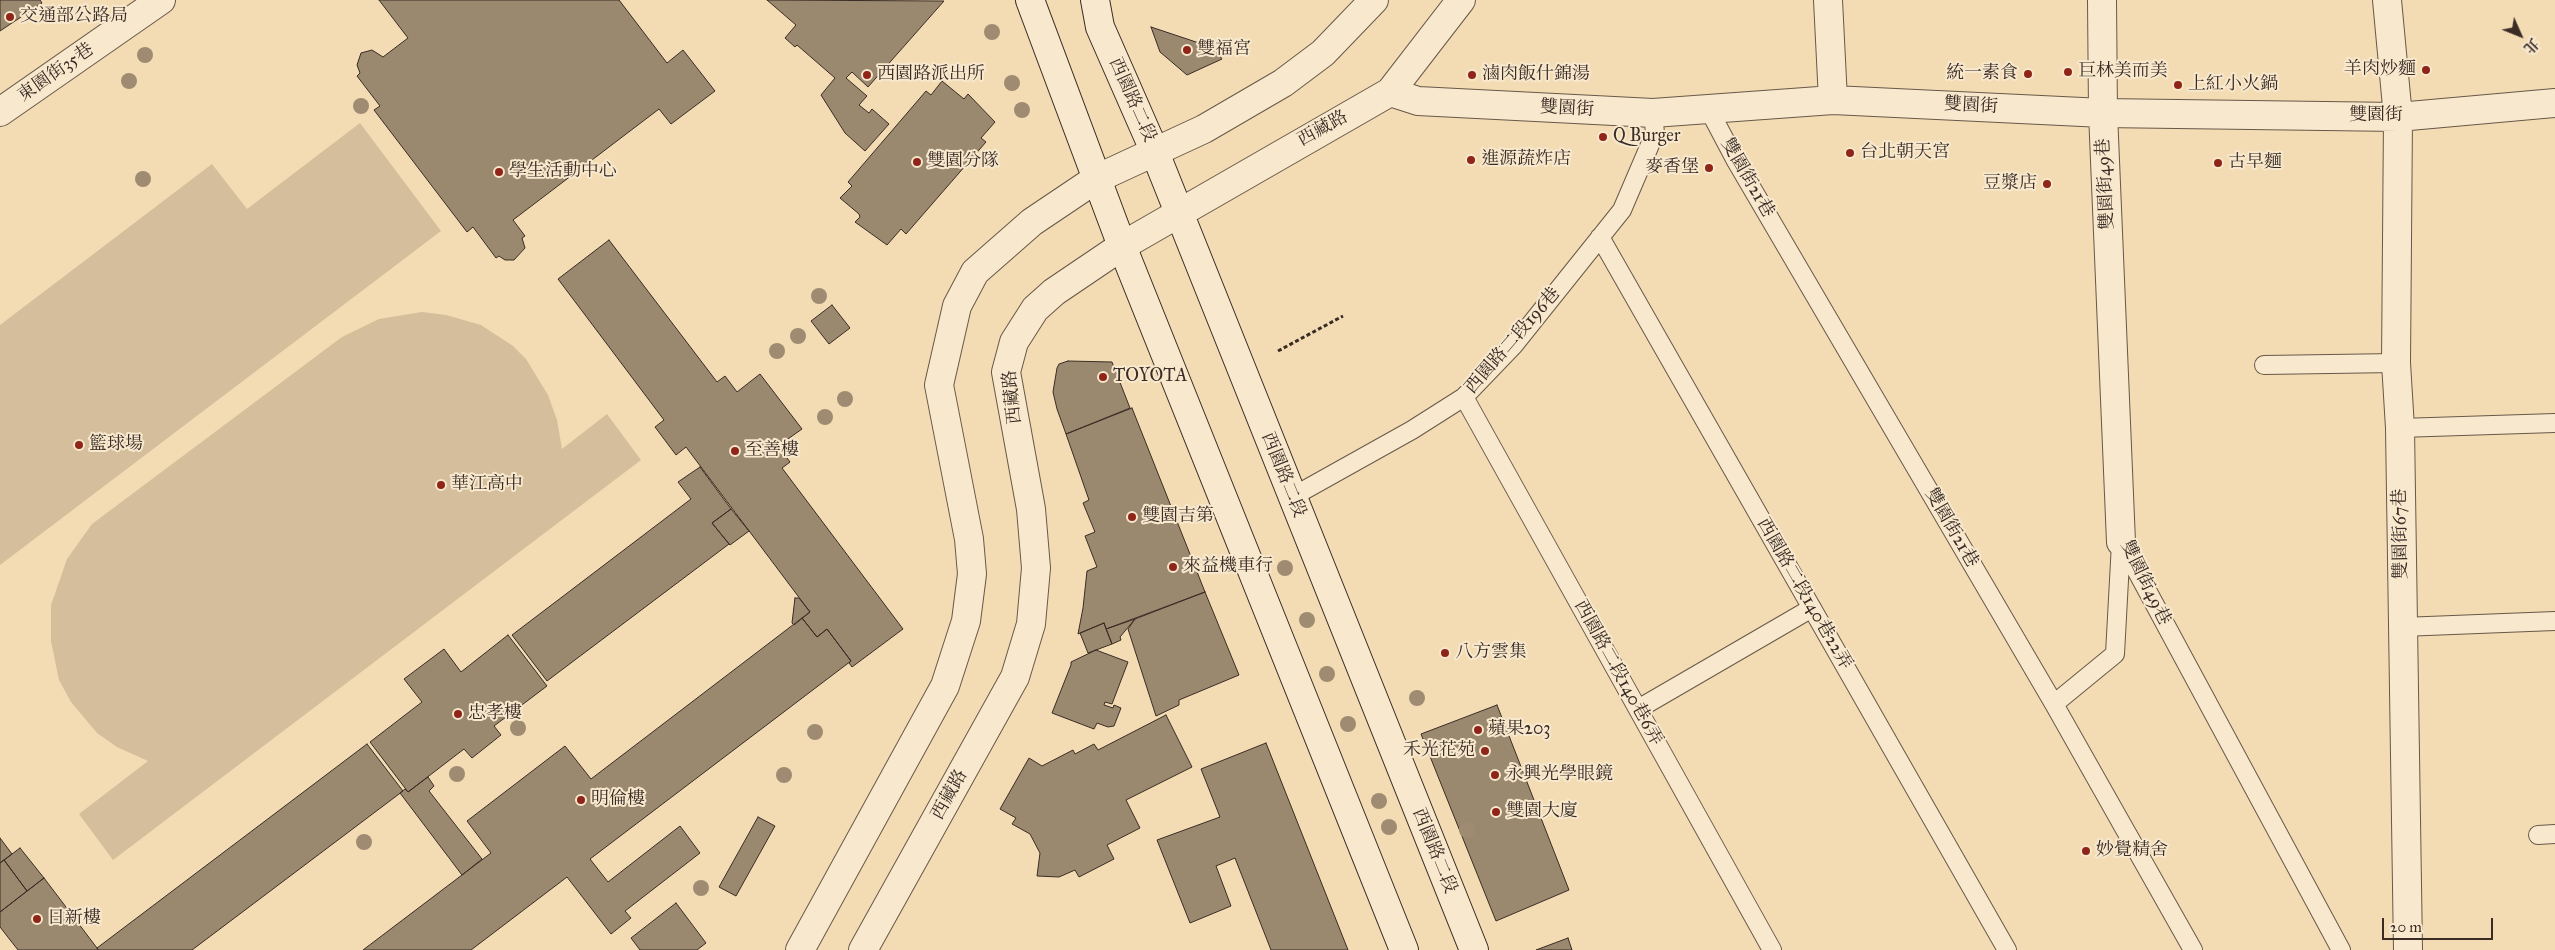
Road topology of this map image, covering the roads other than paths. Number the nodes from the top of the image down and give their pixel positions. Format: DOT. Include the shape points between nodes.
graph roads {
  1 [pos="161,0"];
  2 [pos="1030,0"];
  3 [pos="1095,0"];
  4 [pos="1374,0"];
  5 [pos="1461,0"];
  6 [pos="1828,0"];
  7 [pos="2102,0"];
  8 [pos="2387,0"];
  9 [pos="1390,92"];
  10 [pos="1833,100"];
  11 [pos="2555,103"];
  12 [pos="1708,108"];
  13 [pos="0,112"];
  14 [pos="2103,113"];
  15 [pos="1653,114"];
  16 [pos="2398,117"];
  17 [pos="1154,150"];
  18 [pos="1096,179"];
  19 [pos="1178,213"];
  20 [pos="1600,237"];
  21 [pos="1122,246"];
  22 [pos="2396,363"];
  23 [pos="2264,365"];
  24 [pos="1464,397"];
  25 [pos="2555,423"];
  26 [pos="2400,428"];
  27 [pos="1292,497"];
  28 [pos="2121,542"];
  29 [pos="1812,608"];
  30 [pos="2555,621"];
  31 [pos="2402,627"];
  32 [pos="2054,704"];
  33 [pos="1638,709"];
  34 [pos="800,950"];
  35 [pos="863,950"];
  36 [pos="1404,950"];
  37 [pos="1474,950"];
  38 [pos="1772,950"];
  39 [pos="2007,950"];
  40 [pos="2193,950"];
  41 [pos="2341,950"];
  42 [pos="2408,950"];
  1 -- 13 [label="street, 東園街35巷"];
  2 -- 18 [label="street"];
  3 -- 17 [label="street, 西園路二段" via="1100,27"];
  4 -- 17 [label="street" via="1323,53 1283,83 1232,114"];
  5 -- 9 [label="street, 西藏路"];
  6 -- 10 [label="street"];
  7 -- 14 [label="street, 雙園街49巷"];
  8 -- 16 [label="street, 雙園街67巷"];
  9 -- 15 [label="street, 雙園街" via="1418,101"];
  9 -- 19 [label="street, 西藏路"];
  10 -- 12 [label="street, 雙園街"];
  10 -- 14 [label="street, 雙園街"];
  11 -- 16 [label="street, 雙園街"];
  12 -- 15 [label="street, 雙園街"];
  12 -- 32 [label="lane, 雙園街21巷"];
  14 -- 16 [label="street, 雙園街"];
  14 -- 28 [label="street, 雙園街49巷"];
  15 -- 20 [label="lane, 西園路二段196巷" via="1655,134 1622,210"];
  16 -- 22 [label="street, 雙園街67巷"];
  17 -- 18 [label="street"];
  17 -- 19 [label="street, 西園路二段"];
  18 -- 21 [label="street"];
  18 -- 34 [label="street" via="1008,241 975,272 957,306 939,385 969,539 972,574 966,621 945,686"];
  19 -- 21 [label="street, 西藏路"];
  19 -- 27 [label="street, 西園路二段"];
  20 -- 24 [label="lane, 西園路二段196巷" via="1514,345"];
  20 -- 29 [label="lane, 西園路二段140巷22弄"];
  21 -- 35 [label="street, 西藏路" via="1054,292 1035,309 1014,342 1006,372 1032,519 1036,568 1031,624 1015,677"];
  21 -- 36 [label="street"];
  22 -- 23 [label="lane"];
  22 -- 26 [label="street, 雙園街67巷"];
  24 -- 27 [label="lane, 西園路二段196巷"];
  24 -- 33 [label="lane, 西園路二段140巷6弄"];
  25 -- 26 [label="lane"];
  26 -- 31 [label="street, 雙園街67巷"];
  27 -- 37 [label="street, 西園路二段"];
  28 -- 32 [label="lane" via="2115,654"];
  28 -- 41 [label="lane, 雙園街49巷"];
  29 -- 33 [label="lane"];
  29 -- 39 [label="lane, 西園路二段140巷22弄"];
  30 -- 31 [label="lane"];
  31 -- 42 [label="street, 雙園街67巷"];
  32 -- 40 [label="lane, 雙園街21巷"];
  33 -- 38 [label="lane, 西園路二段140巷6弄"];
}
